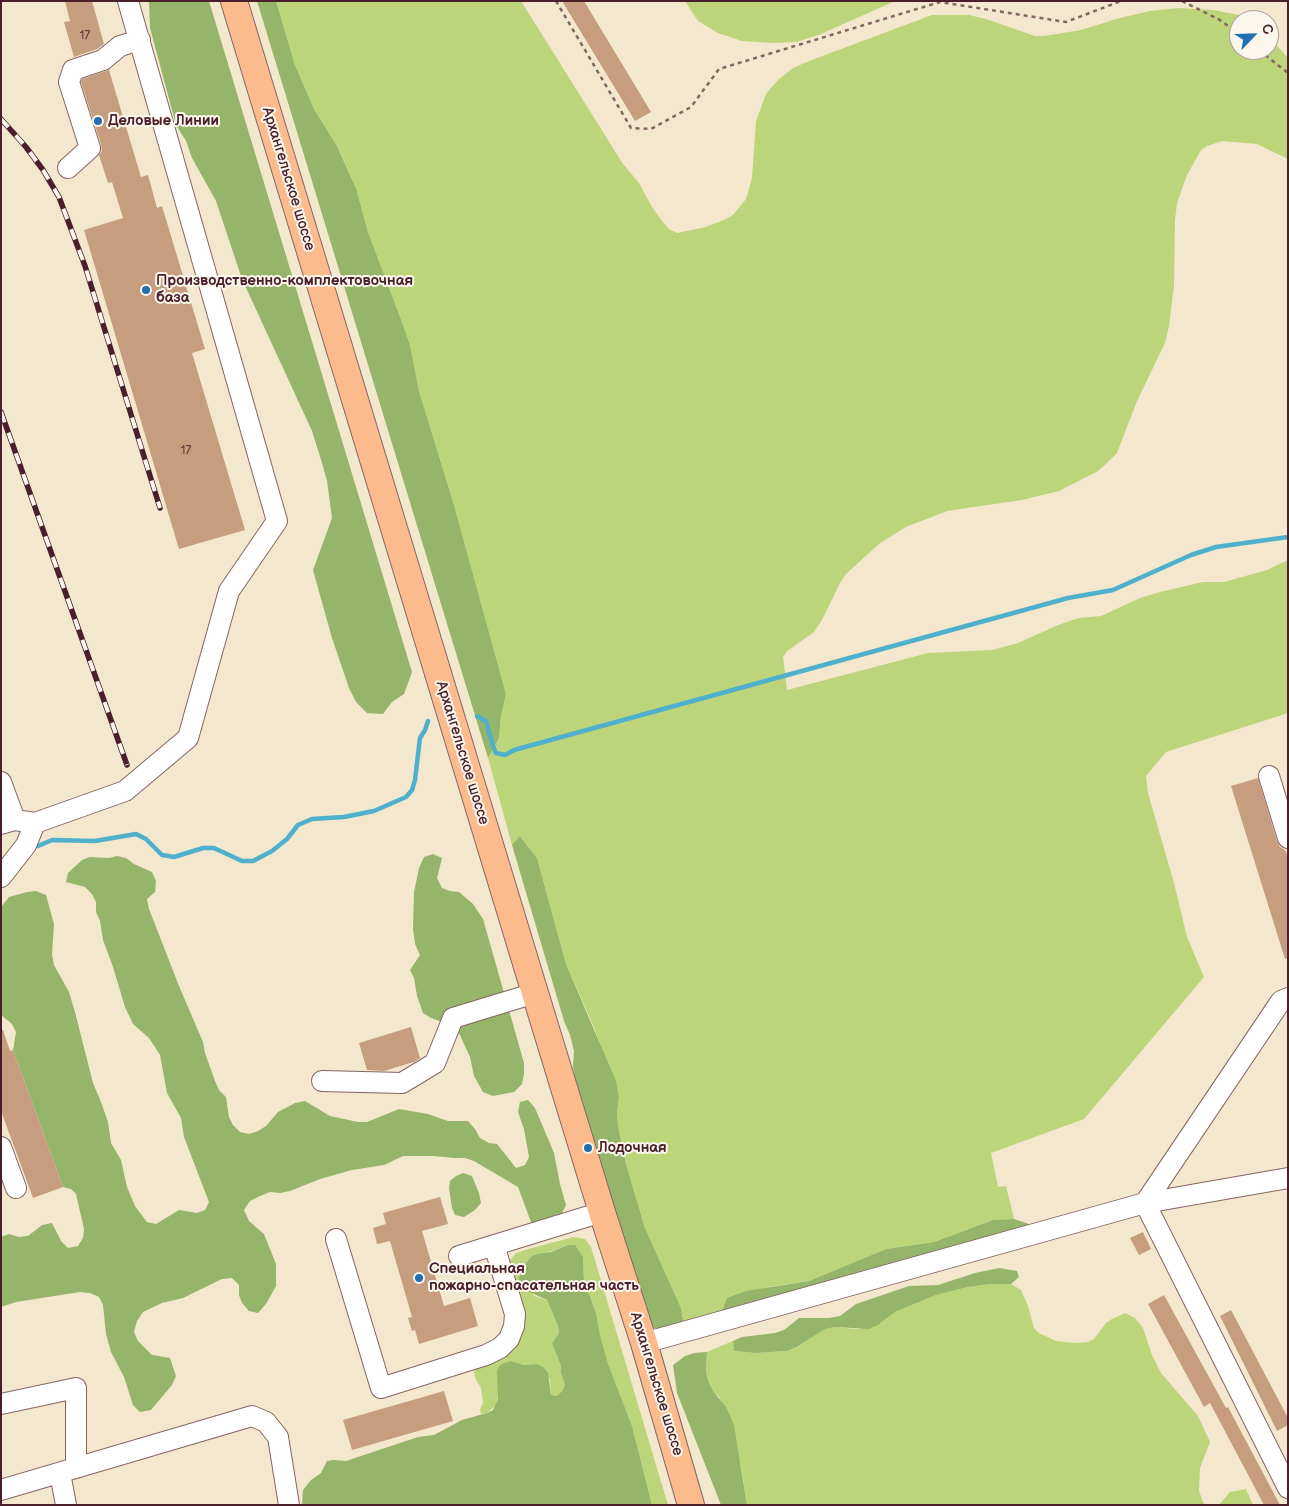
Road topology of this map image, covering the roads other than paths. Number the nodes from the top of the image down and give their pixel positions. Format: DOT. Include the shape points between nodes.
graph roads {
  1 [pos="128,1"];
  2 [pos="234,1"];
  3 [pos="140,40"];
  4 [pos="68,168"];
  5 [pos="1269,776"];
  6 [pos="1,782"];
  7 [pos="17,823"];
  8 [pos="1288,838"];
  9 [pos="1,877"];
  10 [pos="535,993"];
  11 [pos="1288,998"];
  12 [pos="322,1081"];
  13 [pos="1,1147"];
  14 [pos="1288,1178"];
  15 [pos="16,1188"];
  16 [pos="1144,1203"];
  17 [pos="602,1212"];
  18 [pos="336,1239"];
  19 [pos="494,1245"];
  20 [pos="459,1256"];
  21 [pos="644,1343"];
  22 [pos="1,1404"];
  23 [pos="68,1470"];
  24 [pos="1288,1488"];
  25 [pos="1,1490"];
  26 [pos="66,1505"];
  27 [pos="289,1505"];
  28 [pos="691,1505"];
  1 -- 3 [label="lane"];
  2 -- 10 [label="main road, Архангельское шоссе"];
  3 -- 4 [label="lane" via="120,46 103,60 72,70 69,82 90,148"];
  3 -- 7 [label="lane" via="277,521 229,591 188,738 125,791"];
  5 -- 8 [label="lane"];
  6 -- 7 [label="lane"];
  7 -- 9 [label="lane" via="26,845"];
  10 -- 12 [label="lane" via="452,1018 435,1063 402,1083"];
  10 -- 17 [label="main road, Архангельское шоссе"];
  11 -- 16 [label="lane" via="1281,1001"];
  13 -- 15 [label="lane"];
  14 -- 16 [label="lane"];
  16 -- 21 [label="lane"];
  16 -- 24 [label="lane"];
  17 -- 19 [label="lane"];
  17 -- 21 [label="main road, Архангельское шоссе"];
  18 -- 19 [label="lane" via="381,1388 486,1355 509,1339 514,1314"];
  19 -- 20 [label="lane"];
  21 -- 28 [label="main road, Архангельское шоссе"];
  22 -- 23 [label="lane" via="76,1388"];
  23 -- 25 [label="lane"];
  23 -- 26 [label="lane"];
  23 -- 27 [label="lane" via="252,1416 266,1422 278,1437"];
}
